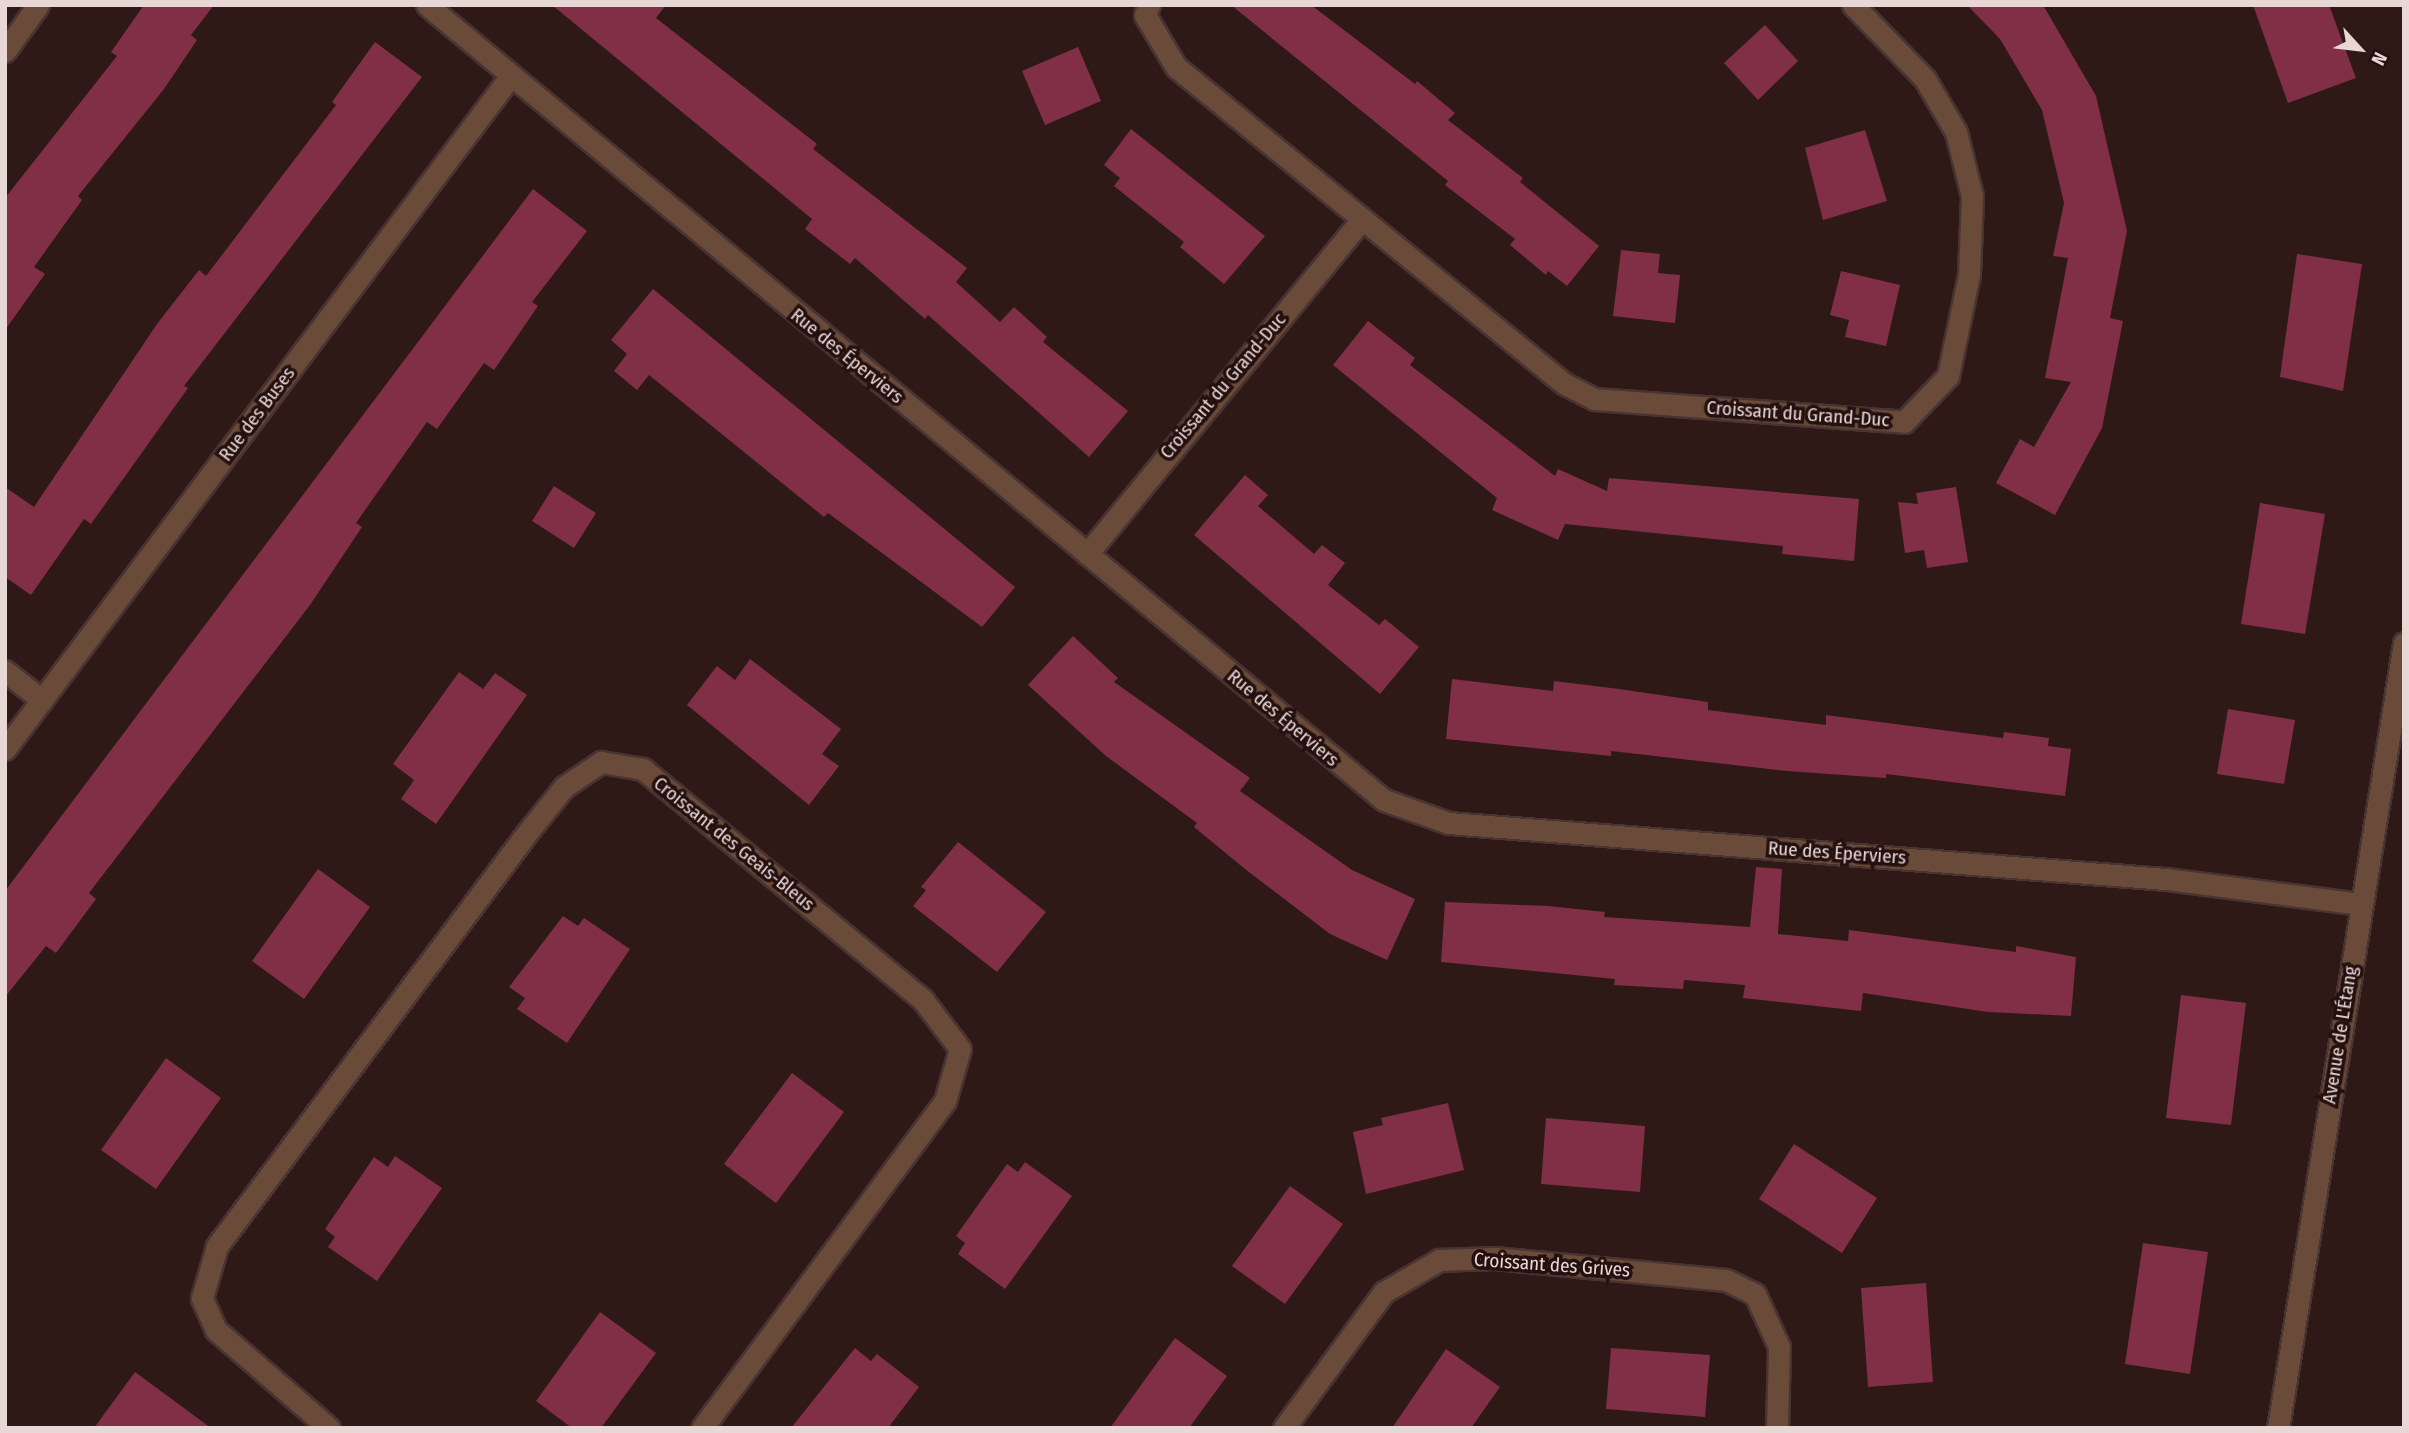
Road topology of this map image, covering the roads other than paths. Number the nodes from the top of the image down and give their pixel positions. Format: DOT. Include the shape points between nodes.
graph roads {
  1 [pos="38,5"];
  2 [pos="427,5"];
  3 [pos="1149,5"];
  4 [pos="1853,5"];
  5 [pos="5,51"];
  6 [pos="509,78"];
  7 [pos="1362,220"];
  8 [pos="1087,554"];
  9 [pos="2404,643"];
  10 [pos="5,671"];
  11 [pos="42,700"];
  12 [pos="5,749"];
  13 [pos="2360,904"];
  14 [pos="329,1428"];
  15 [pos="702,1428"];
  16 [pos="1284,1428"];
  17 [pos="1777,1428"];
  18 [pos="2278,1428"];
  1 -- 5 [label="street"];
  2 -- 6 [label="street, Rue des Éperviers"];
  3 -- 7 [label="street, Croissant du Grand-Duc" via="1145,15 1176,67"];
  4 -- 7 [label="street, Croissant du Grand-Duc" via="1925,79 1956,132 1972,196 1969,275 1948,376 1904,422 1594,399 1563,383"];
  6 -- 8 [label="street, Rue des Éperviers"];
  6 -- 11 [label="street, Rue des Buses"];
  7 -- 8 [label="street, Croissant du Grand-Duc"];
  8 -- 13 [label="street, Rue des Éperviers" via="1384,800 1448,823 2166,879"];
  9 -- 13 [label="street, Avenue de L'Étang"];
  10 -- 11 [label="street"];
  11 -- 12 [label="street, Rue des Buses"];
  13 -- 18 [label="street, Avenue de L'Étang"];
  14 -- 15 [label="street, Croissant des Geais-Bleus" via="216,1330 202,1298 217,1246 527,832 564,787 601,762 643,769 923,1000 960,1049 945,1101"];
  16 -- 17 [label="street, Croissant des Grives" via="1384,1292 1439,1260 1494,1258 1716,1278 1755,1294 1779,1347"];
}
